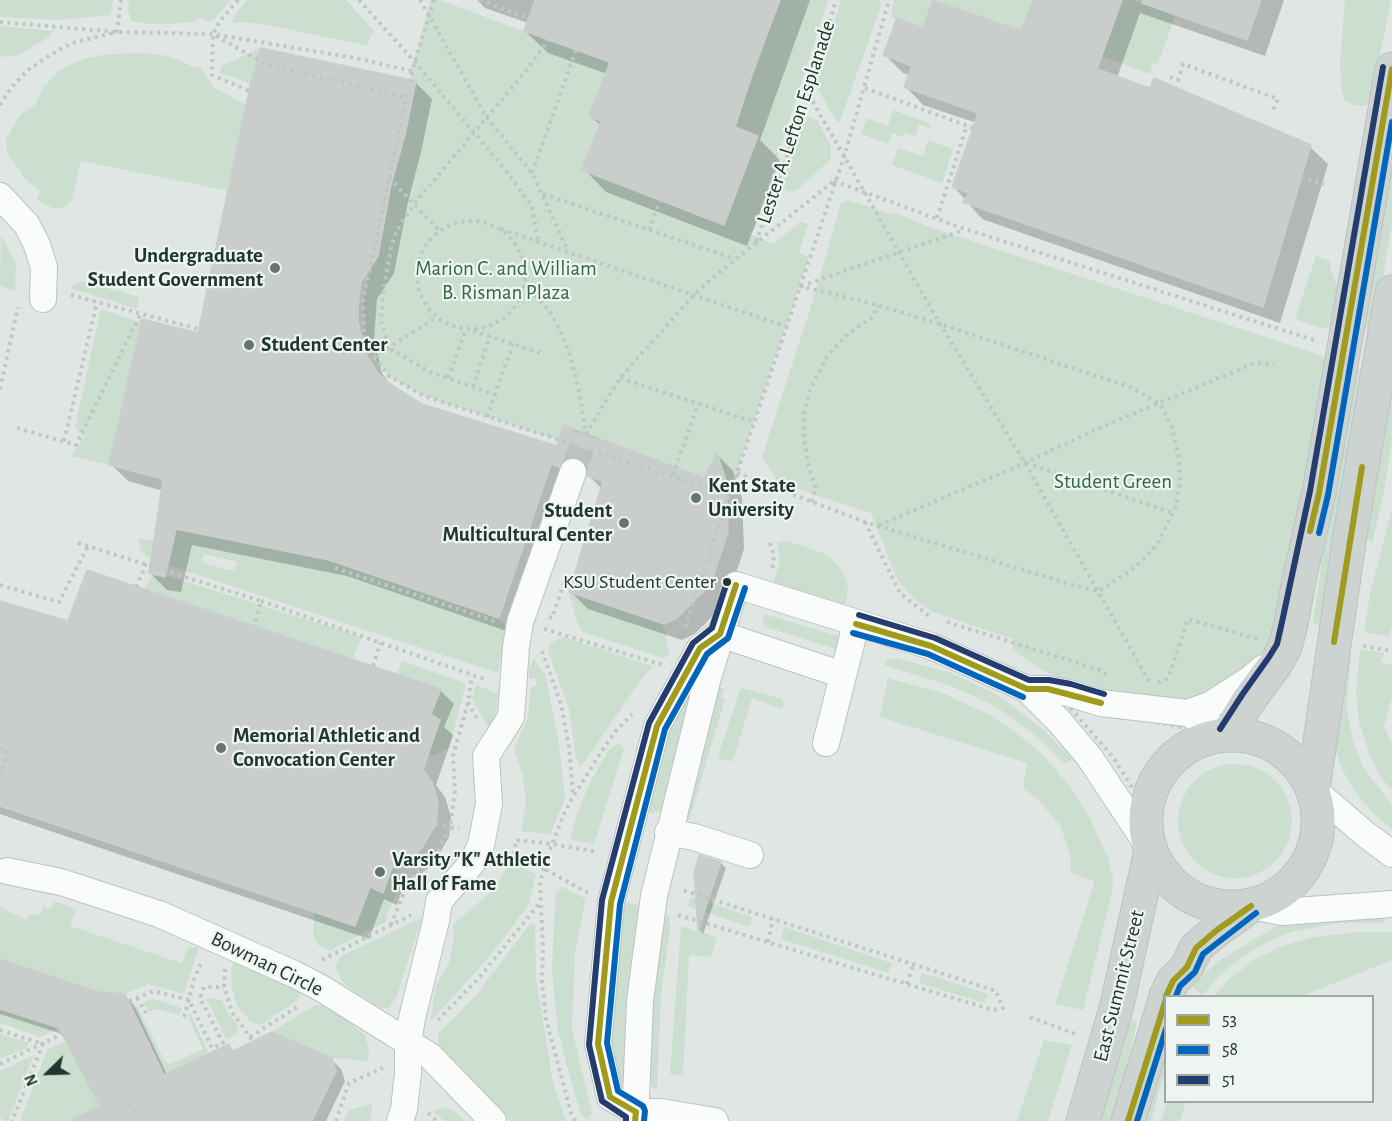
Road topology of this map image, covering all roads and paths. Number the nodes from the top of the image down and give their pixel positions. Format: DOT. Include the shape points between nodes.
graph roads {
  1 [pos="121,0"];
  2 [pos="238,0"];
  3 [pos="359,0"];
  4 [pos="420,0"];
  5 [pos="434,0"];
  6 [pos="480,0"];
  7 [pos="836,0"];
  8 [pos="889,0"];
  9 [pos="429,15"];
  10 [pos="528,18"];
  11 [pos="0,22"];
  12 [pos="117,32"];
  13 [pos="213,34"];
  14 [pos="548,40"];
  15 [pos="576,50"];
  16 [pos="414,61"];
  17 [pos="1392,69"];
  18 [pos="412,71"];
  19 [pos="1170,77"];
  20 [pos="865,88"];
  21 [pos="249,91"];
  22 [pos="809,95"];
  23 [pos="407,98"];
  24 [pos="0,105"];
  25 [pos="1272,113"];
  26 [pos="487,118"];
  27 [pos="967,125"];
  28 [pos="973,128"];
  29 [pos="474,133"];
  30 [pos="844,157"];
  31 [pos="532,173"];
  32 [pos="1300,177"];
  33 [pos="389,178"];
  34 [pos="834,180"];
  35 [pos="1324,184"];
  36 [pos="864,192"];
  37 [pos="542,194"];
  38 [pos="0,196"];
  39 [pos="660,200"];
  40 [pos="414,204"];
  41 [pos="937,218"];
  42 [pos="495,227"];
  43 [pos="649,230"];
  44 [pos="965,230"];
  45 [pos="440,231"];
  46 [pos="538,241"];
  47 [pos="755,243"];
  48 [pos="898,251"];
  49 [pos="568,252"];
  50 [pos="735,259"];
  51 [pos="525,283"];
  52 [pos="800,286"];
  53 [pos="1392,292"];
  54 [pos="71,295"];
  55 [pos="694,295"];
  56 [pos="43,298"];
  57 [pos="97,302"];
  58 [pos="18,304"];
  59 [pos="877,305"];
  60 [pos="140,315"];
  61 [pos="437,317"];
  62 [pos="940,324"];
  63 [pos="787,327"];
  64 [pos="198,329"];
  65 [pos="468,329"];
  66 [pos="490,336"];
  67 [pos="1321,342"];
  68 [pos="513,344"];
  69 [pos="389,348"];
  70 [pos="544,354"];
  71 [pos="374,357"];
  72 [pos="1274,364"];
  73 [pos="448,378"];
  74 [pos="620,378"];
  75 [pos="473,387"];
  76 [pos="0,389"];
  77 [pos="496,395"];
  78 [pos="698,404"];
  79 [pos="1160,404"];
  80 [pos="487,417"];
  81 [pos="754,422"];
  82 [pos="17,428"];
  83 [pos="64,441"];
  84 [pos="1025,463"];
  85 [pos="573,472"];
  86 [pos="737,473"];
  87 [pos="673,476"];
  88 [pos="729,495"];
  89 [pos="812,502"];
  90 [pos="1173,513"];
  91 [pos="865,522"];
  92 [pos="878,525"];
  93 [pos="78,543"];
  94 [pos="770,543"];
  95 [pos="88,546"];
  96 [pos="146,564"];
  97 [pos="335,568"];
  98 [pos="771,574"];
  99 [pos="566,578"];
  100 [pos="0,585"];
  101 [pos="136,586"];
  102 [pos="1099,591"];
  103 [pos="261,601"];
  104 [pos="556,605"];
  105 [pos="856,624"];
  106 [pos="520,625"];
  107 [pos="254,626"];
  108 [pos="683,634"];
  109 [pos="720,634"];
  110 [pos="380,643"];
  111 [pos="1345,643"];
  112 [pos="1277,644"];
  113 [pos="1392,651"];
  114 [pos="664,665"];
  115 [pos="374,666"];
  116 [pos="843,675"];
  117 [pos="472,676"];
  118 [pos="1118,680"];
  119 [pos="1150,684"];
  120 [pos="1141,685"];
  121 [pos="514,688"];
  122 [pos="1027,689"];
  123 [pos="636,711"];
  124 [pos="1186,724"];
  125 [pos="1228,734"];
  126 [pos="826,743"];
  127 [pos="0,748"];
  128 [pos="0,776"];
  129 [pos="1313,789"];
  130 [pos="573,797"];
  131 [pos="436,824"];
  132 [pos="450,827"];
  133 [pos="457,828"];
  134 [pos="668,832"];
  135 [pos="1332,832"];
  136 [pos="552,844"];
  137 [pos="1151,850"];
  138 [pos="600,852"];
  139 [pos="1392,854"];
  140 [pos="750,855"];
  141 [pos="544,868"];
  142 [pos="7,871"];
  143 [pos="683,890"];
  144 [pos="589,893"];
  145 [pos="440,901"];
  146 [pos="540,903"];
  147 [pos="1279,904"];
  148 [pos="1392,904"];
  149 [pos="677,915"];
  150 [pos="773,919"];
  151 [pos="391,925"];
  152 [pos="768,942"];
  153 [pos="231,945"];
  154 [pos="913,965"];
  155 [pos="294,974"];
  156 [pos="194,980"];
  157 [pos="907,984"];
  158 [pos="224,987"];
  159 [pos="321,988"];
  160 [pos="1167,995"];
  161 [pos="137,998"];
  162 [pos="189,1000"];
  163 [pos="129,1001"];
  164 [pos="1164,1004"];
  165 [pos="146,1013"];
  166 [pos="184,1017"];
  167 [pos="1030,1017"];
  168 [pos="0,1030"];
  169 [pos="62,1034"];
  170 [pos="1081,1036"];
  171 [pos="43,1044"];
  172 [pos="408,1050"];
  173 [pos="0,1064"];
  174 [pos="130,1104"];
  175 [pos="134,1111"];
  176 [pos="635,1117"];
  177 [pos="12,1121"];
  178 [pos="336,1121"];
  179 [pos="400,1121"];
  180 [pos="493,1121"];
  181 [pos="575,1121"];
  182 [pos="715,1121"];
  183 [pos="1083,1121"];
  184 [pos="1128,1121"];
  1 -- 12 [label="path"];
  2 -- 13 [label="path"];
  3 -- 16 [label="path"];
  4 -- 9 [label="path"];
  5 -- 9 [label="path"];
  6 -- 10 [label="path"];
  7 -- 22 [label="path, Lester A. Lefton Esplanade"];
  8 -- 20 [label="path, Lester A. Lefton Esplanade"];
  9 -- 16 [label="path"];
  9 -- 26 [label="path"];
  11 -- 12 [label="path"];
  12 -- 13 [label="path"];
  12 -- 24 [label="path" via="72,43 50,55 28,70"];
  13 -- 18 [label="path"];
  13 -- 21 [label="path" via="212,75"];
  13 -- 23 [label="path" via="267,64"];
  14 -- 26 [label="path"];
  15 -- 31 [label="path"];
  16 -- 18 [label="path"];
  16 -- 29 [label="path"];
  17 -- 112 [label="main road" via="1319,493"];
  18 -- 23 [label="path"];
  19 -- 25 [label="path" via="1178,80 1183,64 1278,99"];
  20 -- 27 [label="path"];
  20 -- 30 [label="path, Lester A. Lefton Esplanade"];
  22 -- 30 [label="path"];
  22 -- 47 [label="path, Lester A. Lefton Esplanade"];
  23 -- 33 [label="path"];
  26 -- 29 [label="path"];
  26 -- 31 [label="path"];
  27 -- 28 [label="path"];
  27 -- 41 [label="path"];
  29 -- 40 [label="path"];
  29 -- 46 [label="path" via="532,206"];
  30 -- 34 [label="path, Lester A. Lefton Esplanade"];
  30 -- 36 [label="path"];
  31 -- 37 [label="path"];
  32 -- 35 [label="path"];
  33 -- 40 [label="path"];
  33 -- 71 [label="path" via="363,302 364,334"];
  34 -- 36 [label="path"];
  34 -- 47 [label="path, Lester A. Lefton Esplanade"];
  34 -- 52 [label="path"];
  36 -- 41 [label="path"];
  36 -- 48 [label="path"];
  37 -- 43 [label="path"];
  37 -- 49 [label="path"];
  38 -- 56 [label="street" via="27,225 37,245 44,267"];
  39 -- 43 [label="path"];
  40 -- 45 [label="path"];
  40 -- 69 [label="path" via="396,232 387,269 381,321"];
  41 -- 44 [label="path"];
  42 -- 45 [label="path" via="467,221"];
  42 -- 46 [label="path"];
  42 -- 51 [label="path" via="508,235 519,250"];
  43 -- 50 [label="path"];
  44 -- 48 [label="path"];
  44 -- 67 [label="path"];
  45 -- 61 [label="path" via="428,243 417,273 419,289"];
  46 -- 49 [label="path"];
  47 -- 50 [label="path, Lester A. Lefton Esplanade"];
  48 -- 52 [label="path"];
  48 -- 62 [label="path"];
  49 -- 55 [label="path"];
  50 -- 55 [label="path, Lester A. Lefton Esplanade"];
  51 -- 65 [label="path" via="517,304 506,317 483,328"];
  51 -- 74 [label="path, Lester A. Lefton Esplanade" via="550,312 564,339 586,434"];
  52 -- 59 [label="path"];
  52 -- 63 [label="path"];
  53 -- 111 [label="main road" via="1351,530"];
  54 -- 57 [label="path"];
  55 -- 63 [label="path"];
  55 -- 74 [label="path, Lester A. Lefton Esplanade"];
  57 -- 60 [label="path"];
  57 -- 83 [label="path"];
  58 -- 76 [label="path"];
  59 -- 62 [label="path"];
  59 -- 89 [label="path" via="874,316 848,334 828,356 810,389 804,437 816,488"];
  60 -- 64 [label="path"];
  60 -- 83 [label="path" via="76,445"];
  61 -- 65 [label="path"];
  61 -- 69 [label="path"];
  62 -- 79 [label="path" via="1130,387"];
  62 -- 84 [label="path"];
  63 -- 81 [label="path"];
  65 -- 66 [label="path"];
  65 -- 73 [label="path"];
  66 -- 68 [label="path"];
  66 -- 75 [label="path"];
  68 -- 70 [label="path"];
  68 -- 77 [label="path"];
  69 -- 71 [label="path"];
  69 -- 73 [label="path"];
  71 -- 80 [label="path" via="389,376 424,396"];
  72 -- 79 [label="path" via="1255,363"];
  73 -- 75 [label="path"];
  74 -- 78 [label="path"];
  75 -- 77 [label="path"];
  77 -- 80 [label="path"];
  78 -- 81 [label="path"];
  78 -- 87 [label="path"];
  79 -- 84 [label="path"];
  79 -- 90 [label="path" via="1172,427 1179,459 1179,494"];
  80 -- 87 [label="path"];
  81 -- 86 [label="path"];
  82 -- 83 [label="path"];
  84 -- 90 [label="path"];
  84 -- 92 [label="path"];
  84 -- 102 [label="path"];
  85 -- 106 [label="street"];
  86 -- 88 [label="path"];
  86 -- 89 [label="path"];
  87 -- 88 [label="path"];
  88 -- 108 [label="path"];
  89 -- 91 [label="path"];
  90 -- 102 [label="path" via="1146,557"];
  91 -- 92 [label="path"];
  91 -- 118 [label="path" via="900,593 929,616 1100,670"];
  92 -- 102 [label="path"];
  93 -- 95 [label="path"];
  94 -- 98 [label="path" via="774,556"];
  95 -- 96 [label="path"];
  95 -- 100 [label="path" via="58,602"];
  96 -- 101 [label="path"];
  96 -- 103 [label="path"];
  97 -- 106 [label="path"];
  99 -- 104 [label="path"];
  102 -- 119 [label="path"];
  103 -- 107 [label="path"];
  103 -- 110 [label="path"];
  105 -- 109 [label="street" via="736,585"];
  105 -- 116 [label="street"];
  105 -- 122 [label="street" via="931,646"];
  106 -- 114 [label="path"];
  106 -- 121 [label="street"];
  106 -- 130 [label="path" via="542,649 561,704"];
  109 -- 116 [label="street"];
  109 -- 134 [label="street"];
  109 -- 176 [label="street" via="700,648 657,726 611,902 598,1044 610,1097"];
  110 -- 115 [label="path"];
  110 -- 117 [label="path"];
  111 -- 113 [label="path"];
  111 -- 129 [label="main road"];
  112 -- 119 [label="path" via="1188,619 1168,678"];
  112 -- 124 [label="street" via="1249,680"];
  112 -- 125 [label="main road" via="1268,676"];
  116 -- 126 [label="street"];
  117 -- 121 [label="path"];
  117 -- 132 [label="path" via="453,756 455,791"];
  119 -- 120 [label="path"];
  121 -- 145 [label="street" via="511,717 486,756 489,804 482,845"];
  122 -- 124 [label="street" via="1069,693"];
  122 -- 137 [label="street" via="1090,758"];
  123 -- 130 [label="path" via="615,732"];
  124 -- 124 [label="path" via="1166,752 1149,774 1140,800 1113,757 1067,704 1075,700 1181,727 1188,733"];
  124 -- 125 [label="street"];
  125 -- 129 [label="main road" via="1255,737 1280,748 1300,766"];
  125 -- 137 [label="main road" via="1202,740 1178,753 1160,772 1146,815"];
  127 -- 128 [label="path" via="8,751"];
  129 -- 139 [label="street"];
  129 -- 147 [label="main road" via="1319,814 1317,839 1309,862 1294,882 1274,897"];
  130 -- 136 [label="path"];
  131 -- 132 [label="path"];
  132 -- 133 [label="path"];
  132 -- 151 [label="path" via="434,857 409,880"];
  134 -- 140 [label="street"];
  134 -- 176 [label="street" via="654,896 640,1001"];
  135 -- 147 [label="path" via="1323,863"];
  136 -- 138 [label="path"];
  136 -- 141 [label="path"];
  136 -- 141 [label="path" via="516,840 514,852"];
  137 -- 147 [label="main road" via="1160,869 1190,897 1230,908"];
  137 -- 183 [label="main road, East Summit Street" via="1117,1005"];
  141 -- 144 [label="path"];
  141 -- 146 [label="path"];
  142 -- 153 [label="street, Bowman Circle" via="61,882 159,914"];
  143 -- 150 [label="path"];
  145 -- 151 [label="path"];
  145 -- 172 [label="street" via="416,997"];
  146 -- 172 [label="path" via="478,980"];
  146 -- 181 [label="path" via="546,1018"];
  147 -- 148 [label="street"];
  147 -- 160 [label="main road" via="1217,930 1196,948"];
  149 -- 152 [label="path"];
  150 -- 152 [label="path"];
  150 -- 154 [label="path"];
  151 -- 155 [label="path"];
  152 -- 157 [label="path"];
  153 -- 155 [label="street, Bowman Circle"];
  153 -- 158 [label="path"];
  154 -- 157 [label="path"];
  154 -- 157 [label="path" via="996,992 1003,1008 993,1010"];
  155 -- 159 [label="street, Bowman Circle"];
  156 -- 162 [label="path"];
  158 -- 159 [label="path" via="232,1012 252,1039"];
  158 -- 162 [label="path" via="204,987 200,998 223,1043 212,1048"];
  159 -- 172 [label="street, Bowman Circle"];
  161 -- 162 [label="path" via="154,991"];
  161 -- 163 [label="path"];
  161 -- 165 [label="path"];
  162 -- 166 [label="path"];
  164 -- 184 [label="main road"];
  167 -- 170 [label="path"];
  168 -- 171 [label="path"];
  169 -- 171 [label="path"];
  171 -- 173 [label="path"];
  171 -- 177 [label="path"];
  172 -- 178 [label="path" via="349,1083"];
  172 -- 179 [label="street"];
  172 -- 180 [label="street, Bowman Circle" via="430,1056"];
  174 -- 175 [label="path"];
  176 -- 182 [label="street" via="661,1112"];
}
